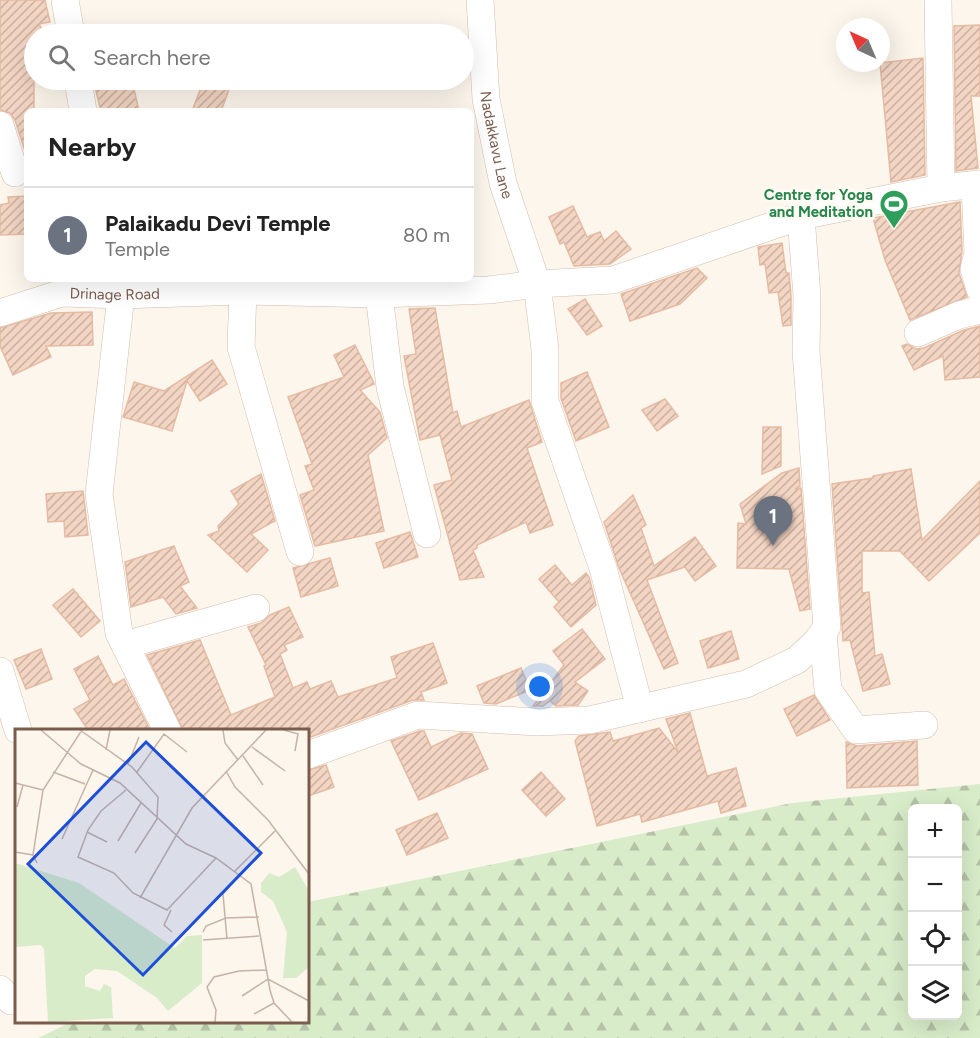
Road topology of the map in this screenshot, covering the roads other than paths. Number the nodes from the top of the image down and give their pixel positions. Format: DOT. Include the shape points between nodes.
graph roads {
  1 [pos="65,0"];
  2 [pos="480,0"];
  3 [pos="938,0"];
  4 [pos="69,24"];
  5 [pos="80,90"];
  6 [pos="83,108"];
  7 [pos="0,125"];
  8 [pos="14,173"];
  9 [pos="978,185"];
  10 [pos="941,188"];
  11 [pos="801,216"];
  12 [pos="537,284"];
  13 [pos="373,286"];
  14 [pos="980,289"];
  15 [pos="243,291"];
  16 [pos="121,295"];
  17 [pos="980,310"];
  18 [pos="0,314"];
  19 [pos="918,333"];
  20 [pos="427,534"];
  21 [pos="300,552"];
  22 [pos="256,608"];
  23 [pos="823,634"];
  24 [pos="126,645"];
  25 [pos="0,671"];
  26 [pos="640,709"];
  27 [pos="924,725"];
  28 [pos="18,729"];
  29 [pos="167,729"];
  30 [pos="309,755"];
  31 [pos="0,989"];
  32 [pos="15,999"];
  1 -- 4 [label="street"];
  2 -- 12 [label="street, Nadakkavu Lane" via="486,99 503,183"];
  3 -- 10 [label="street"];
  5 -- 6 [label="street"];
  7 -- 8 [label="street"];
  9 -- 10 [label="street, Drinage Road"];
  9 -- 14 [label="street" via="978,254 974,269"];
  10 -- 11 [label="street, Drinage Road"];
  11 -- 12 [label="street, Drinage Road" via="613,280"];
  11 -- 23 [label="street" via="807,296 806,351 827,627"];
  12 -- 13 [label="street, Drinage Road" via="489,290"];
  12 -- 26 [label="street, Nadakkavu Lane" via="545,349 545,401 603,568"];
  13 -- 15 [label="street, Drinage Road"];
  13 -- 20 [label="street" via="390,387"];
  15 -- 16 [label="street, Drinage Road"];
  15 -- 21 [label="street" via="241,347"];
  16 -- 18 [label="street, Drinage Road" via="62,293"];
  16 -- 24 [label="street" via="99,494 119,633"];
  17 -- 19 [label="street"];
  22 -- 24 [label="street"];
  23 -- 26 [label="street" via="797,660 746,684"];
  23 -- 27 [label="street" via="828,690 856,730"];
  24 -- 29 [label="street"];
  25 -- 28 [label="street"];
  26 -- 30 [label="street" via="590,720 537,722 417,715"];
  31 -- 32 [label="street"];
}
